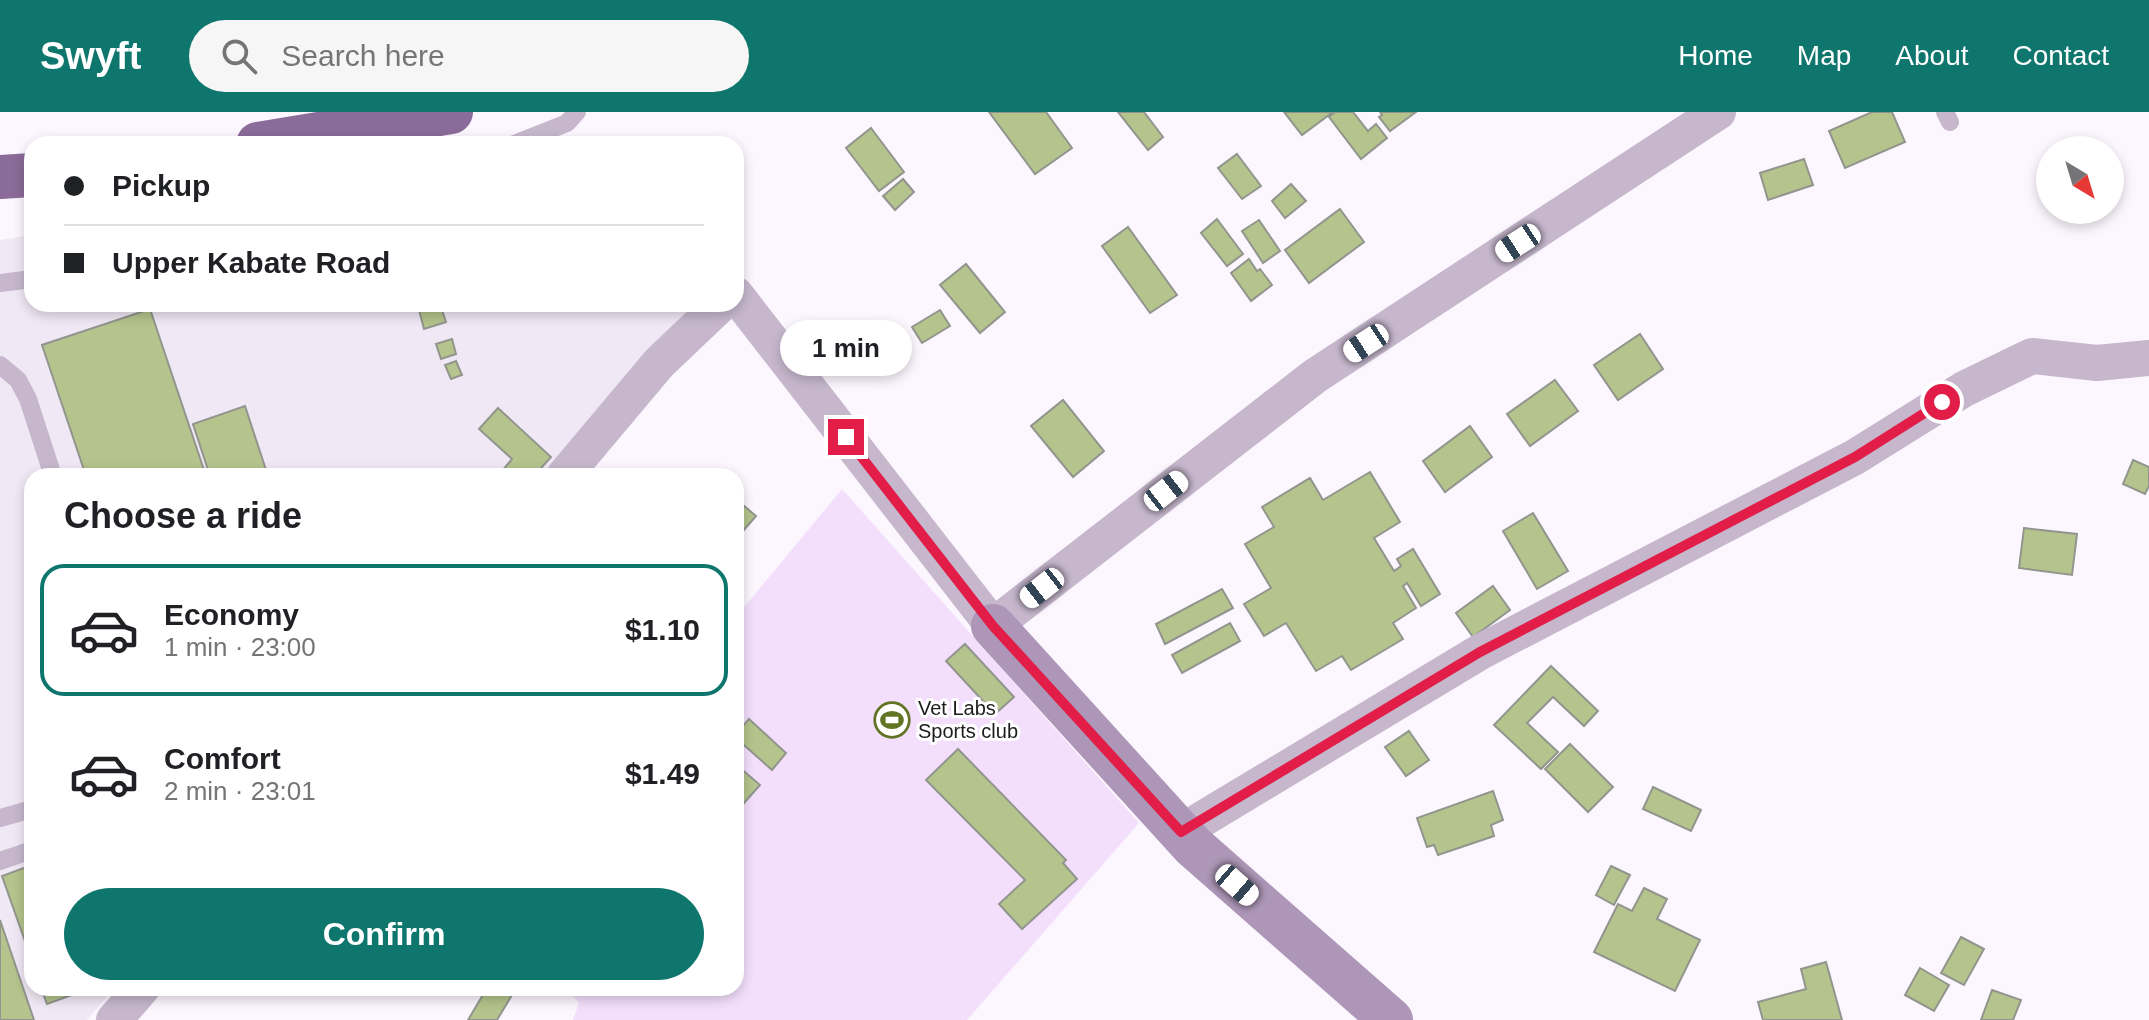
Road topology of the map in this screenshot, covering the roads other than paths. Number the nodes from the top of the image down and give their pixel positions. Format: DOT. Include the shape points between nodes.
graph roads {
  1 [pos="451,112"];
  2 [pos="577,112"];
  3 [pos="1718,112"];
  4 [pos="306,136"];
  5 [pos="534,136"];
  6 [pos="24,280"];
  7 [pos="0,283"];
  8 [pos="744,305"];
  9 [pos="713,312"];
  10 [pos="2149,358"];
  11 [pos="0,365"];
  12 [pos="50,468"];
  13 [pos="571,468"];
  14 [pos="993,626"];
  15 [pos="24,811"];
  16 [pos="0,818"];
  17 [pos="1181,832"];
  18 [pos="24,853"];
  19 [pos="0,861"];
  20 [pos="135,996"];
  21 [pos="114,1020"];
  22 [pos="1391,1020"];
  1 -- 4 [label="highway"];
  2 -- 5 [label="lane" via="567,123"];
  3 -- 14 [label="street" via="1315,376"];
  6 -- 7 [label="lane"];
  8 -- 14 [label="street"];
  9 -- 13 [label="street" via="659,363"];
  10 -- 17 [label="street" via="2097,363 2032,356 1964,389 1855,457 1480,652"];
  11 -- 12 [label="lane" via="18,380 28,399"];
  14 -- 17 [label="street"];
  15 -- 16 [label="lane"];
  17 -- 22 [label="street"];
  18 -- 19 [label="lane"];
  20 -- 21 [label="street"];
}
